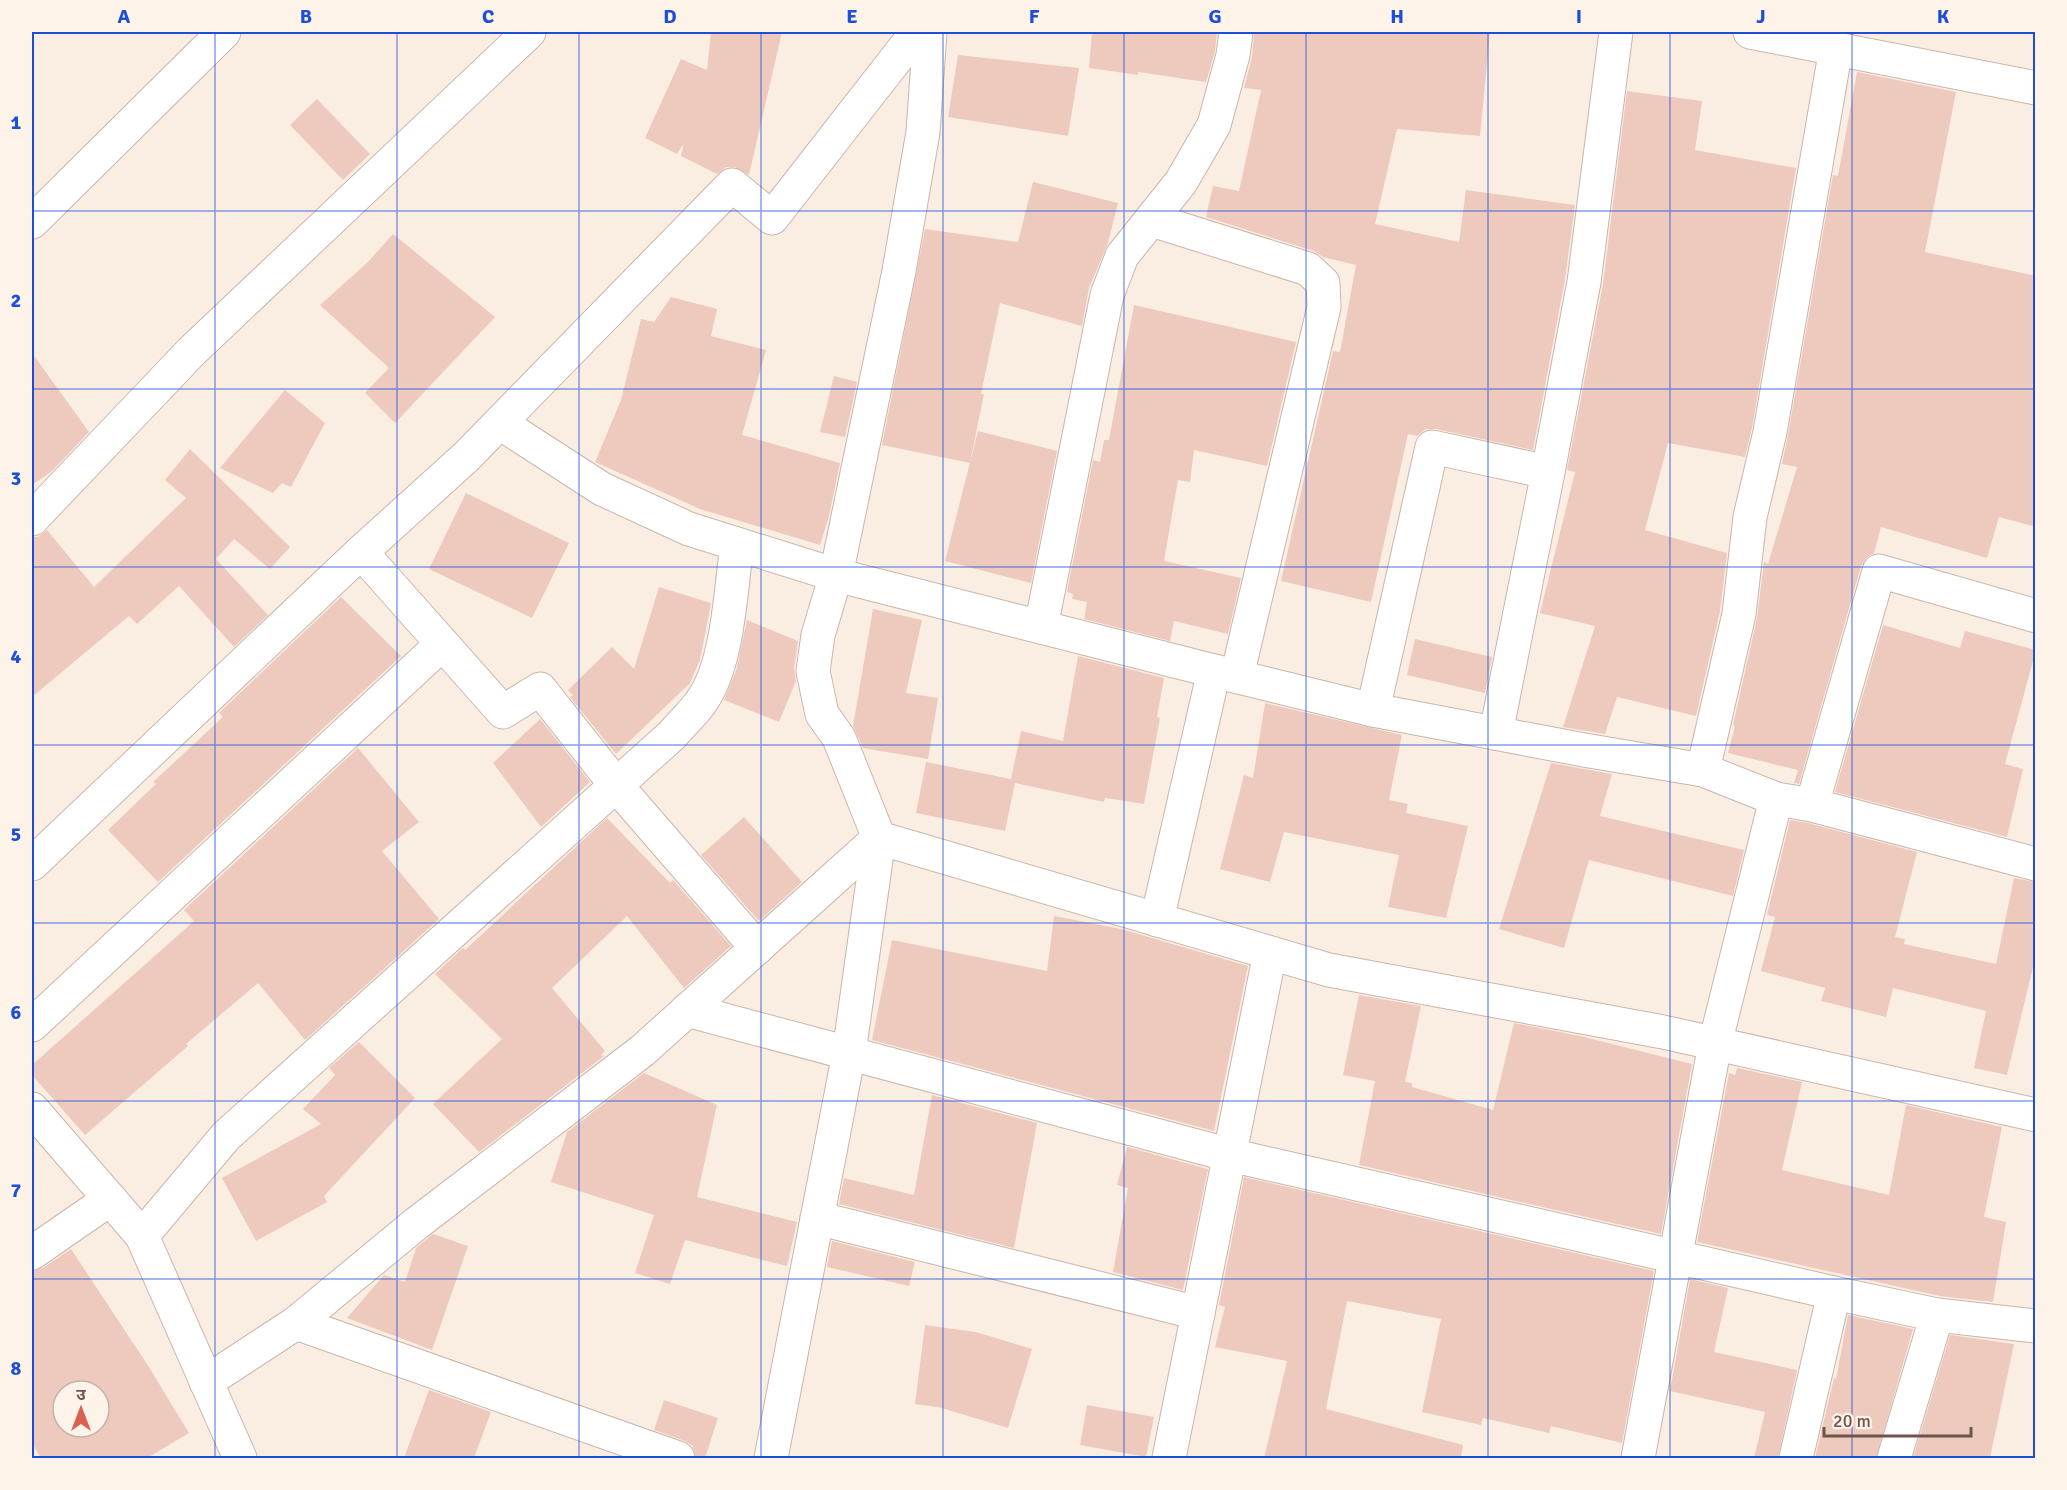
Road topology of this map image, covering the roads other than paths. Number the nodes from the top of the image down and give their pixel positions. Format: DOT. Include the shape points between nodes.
graph roads {
  1 [pos="225,32"];
  2 [pos="529,32"];
  3 [pos="917,32"];
  4 [pos="930,32"];
  5 [pos="1236,32"];
  6 [pos="1616,32"];
  7 [pos="1750,32"];
  8 [pos="1836,48"];
  9 [pos="2036,88"];
  10 [pos="1152,220"];
  11 [pos="32,222"];
  12 [pos="500,423"];
  13 [pos="1548,472"];
  14 [pos="32,519"];
  15 [pos="737,544"];
  16 [pos="361,552"];
  17 [pos="836,575"];
  18 [pos="2036,616"];
  19 [pos="1041,627"];
  20 [pos="442,644"];
  21 [pos="1225,674"];
  22 [pos="1373,710"];
  23 [pos="1496,733"];
  24 [pos="1703,770"];
  25 [pos="616,785"];
  26 [pos="1776,799"];
  27 [pos="1812,805"];
  28 [pos="879,838"];
  29 [pos="32,864"];
  30 [pos="2036,864"];
  31 [pos="1157,920"];
  32 [pos="757,948"];
  33 [pos="1270,953"];
  34 [pos="687,1010"];
  35 [pos="32,1024"];
  36 [pos="1715,1044"];
  37 [pos="849,1053"];
  38 [pos="32,1109"];
  39 [pos="2036,1115"];
  40 [pos="1230,1155"];
  41 [pos="110,1199"];
  42 [pos="817,1218"];
  43 [pos="142,1236"];
  44 [pos="32,1253"];
  45 [pos="1676,1256"];
  46 [pos="1834,1293"];
  47 [pos="1198,1313"];
  48 [pos="1937,1315"];
  49 [pos="296,1323"];
  50 [pos="2036,1326"];
  51 [pos="206,1382"];
  52 [pos="240,1458"];
  53 [pos="678,1458"];
  54 [pos="771,1458"];
  55 [pos="1169,1458"];
  56 [pos="1638,1458"];
  57 [pos="1796,1458"];
  58 [pos="1894,1458"];
  1 -- 11 [label="street"];
  2 -- 14 [label="street" via="191,352"];
  3 -- 12 [label="street" via="771,218 732,185"];
  4 -- 17 [label="street" via="920,155"];
  5 -- 10 [label="street" via="1214,125 1181,182"];
  6 -- 13 [label="street" via="1584,282"];
  7 -- 8 [label="street"];
  8 -- 9 [label="street"];
  8 -- 24 [label="street" via="1770,432 1750,518 1739,614"];
  10 -- 19 [label="street" via="1122,256 1107,295"];
  10 -- 21 [label="street" via="1308,269 1323,283 1324,307"];
  12 -- 15 [label="street" via="602,489 689,529"];
  12 -- 16 [label="street"];
  13 -- 22 [label="street" via="1432,447"];
  13 -- 23 [label="street"];
  15 -- 17 [label="street"];
  15 -- 25 [label="street" via="725,633 716,673 704,699 672,735"];
  16 -- 20 [label="street"];
  16 -- 29 [label="street"];
  17 -- 19 [label="street"];
  17 -- 28 [label="street" via="818,635 813,672 822,714 839,738"];
  18 -- 27 [label="street" via="1879,571"];
  19 -- 21 [label="street"];
  20 -- 25 [label="street" via="503,712 540,689"];
  20 -- 35 [label="street"];
  21 -- 22 [label="street"];
  21 -- 31 [label="street"];
  22 -- 23 [label="street"];
  23 -- 24 [label="street"];
  24 -- 26 [label="street"];
  25 -- 32 [label="street"];
  25 -- 43 [label="street" via="226,1136"];
  26 -- 27 [label="street"];
  26 -- 36 [label="street"];
  27 -- 30 [label="street"];
  28 -- 31 [label="street"];
  28 -- 32 [label="street"];
  28 -- 37 [label="street"];
  31 -- 33 [label="street"];
  32 -- 34 [label="street"];
  33 -- 36 [label="street" via="1329,970"];
  33 -- 40 [label="street"];
  34 -- 37 [label="street"];
  34 -- 49 [label="street" via="642,1051 417,1223"];
  36 -- 39 [label="street"];
  36 -- 45 [label="street"];
  37 -- 40 [label="street"];
  37 -- 42 [label="street"];
  38 -- 41 [label="street"];
  40 -- 45 [label="street"];
  40 -- 47 [label="street"];
  41 -- 43 [label="street"];
  41 -- 44 [label="street"];
  42 -- 47 [label="street"];
  42 -- 54 [label="street"];
  43 -- 51 [label="street"];
  45 -- 46 [label="street"];
  45 -- 56 [label="street"];
  46 -- 48 [label="street"];
  46 -- 57 [label="street"];
  47 -- 55 [label="street"];
  48 -- 50 [label="street"];
  48 -- 58 [label="street"];
  49 -- 51 [label="street"];
  49 -- 53 [label="street"];
  51 -- 52 [label="street"];
}
